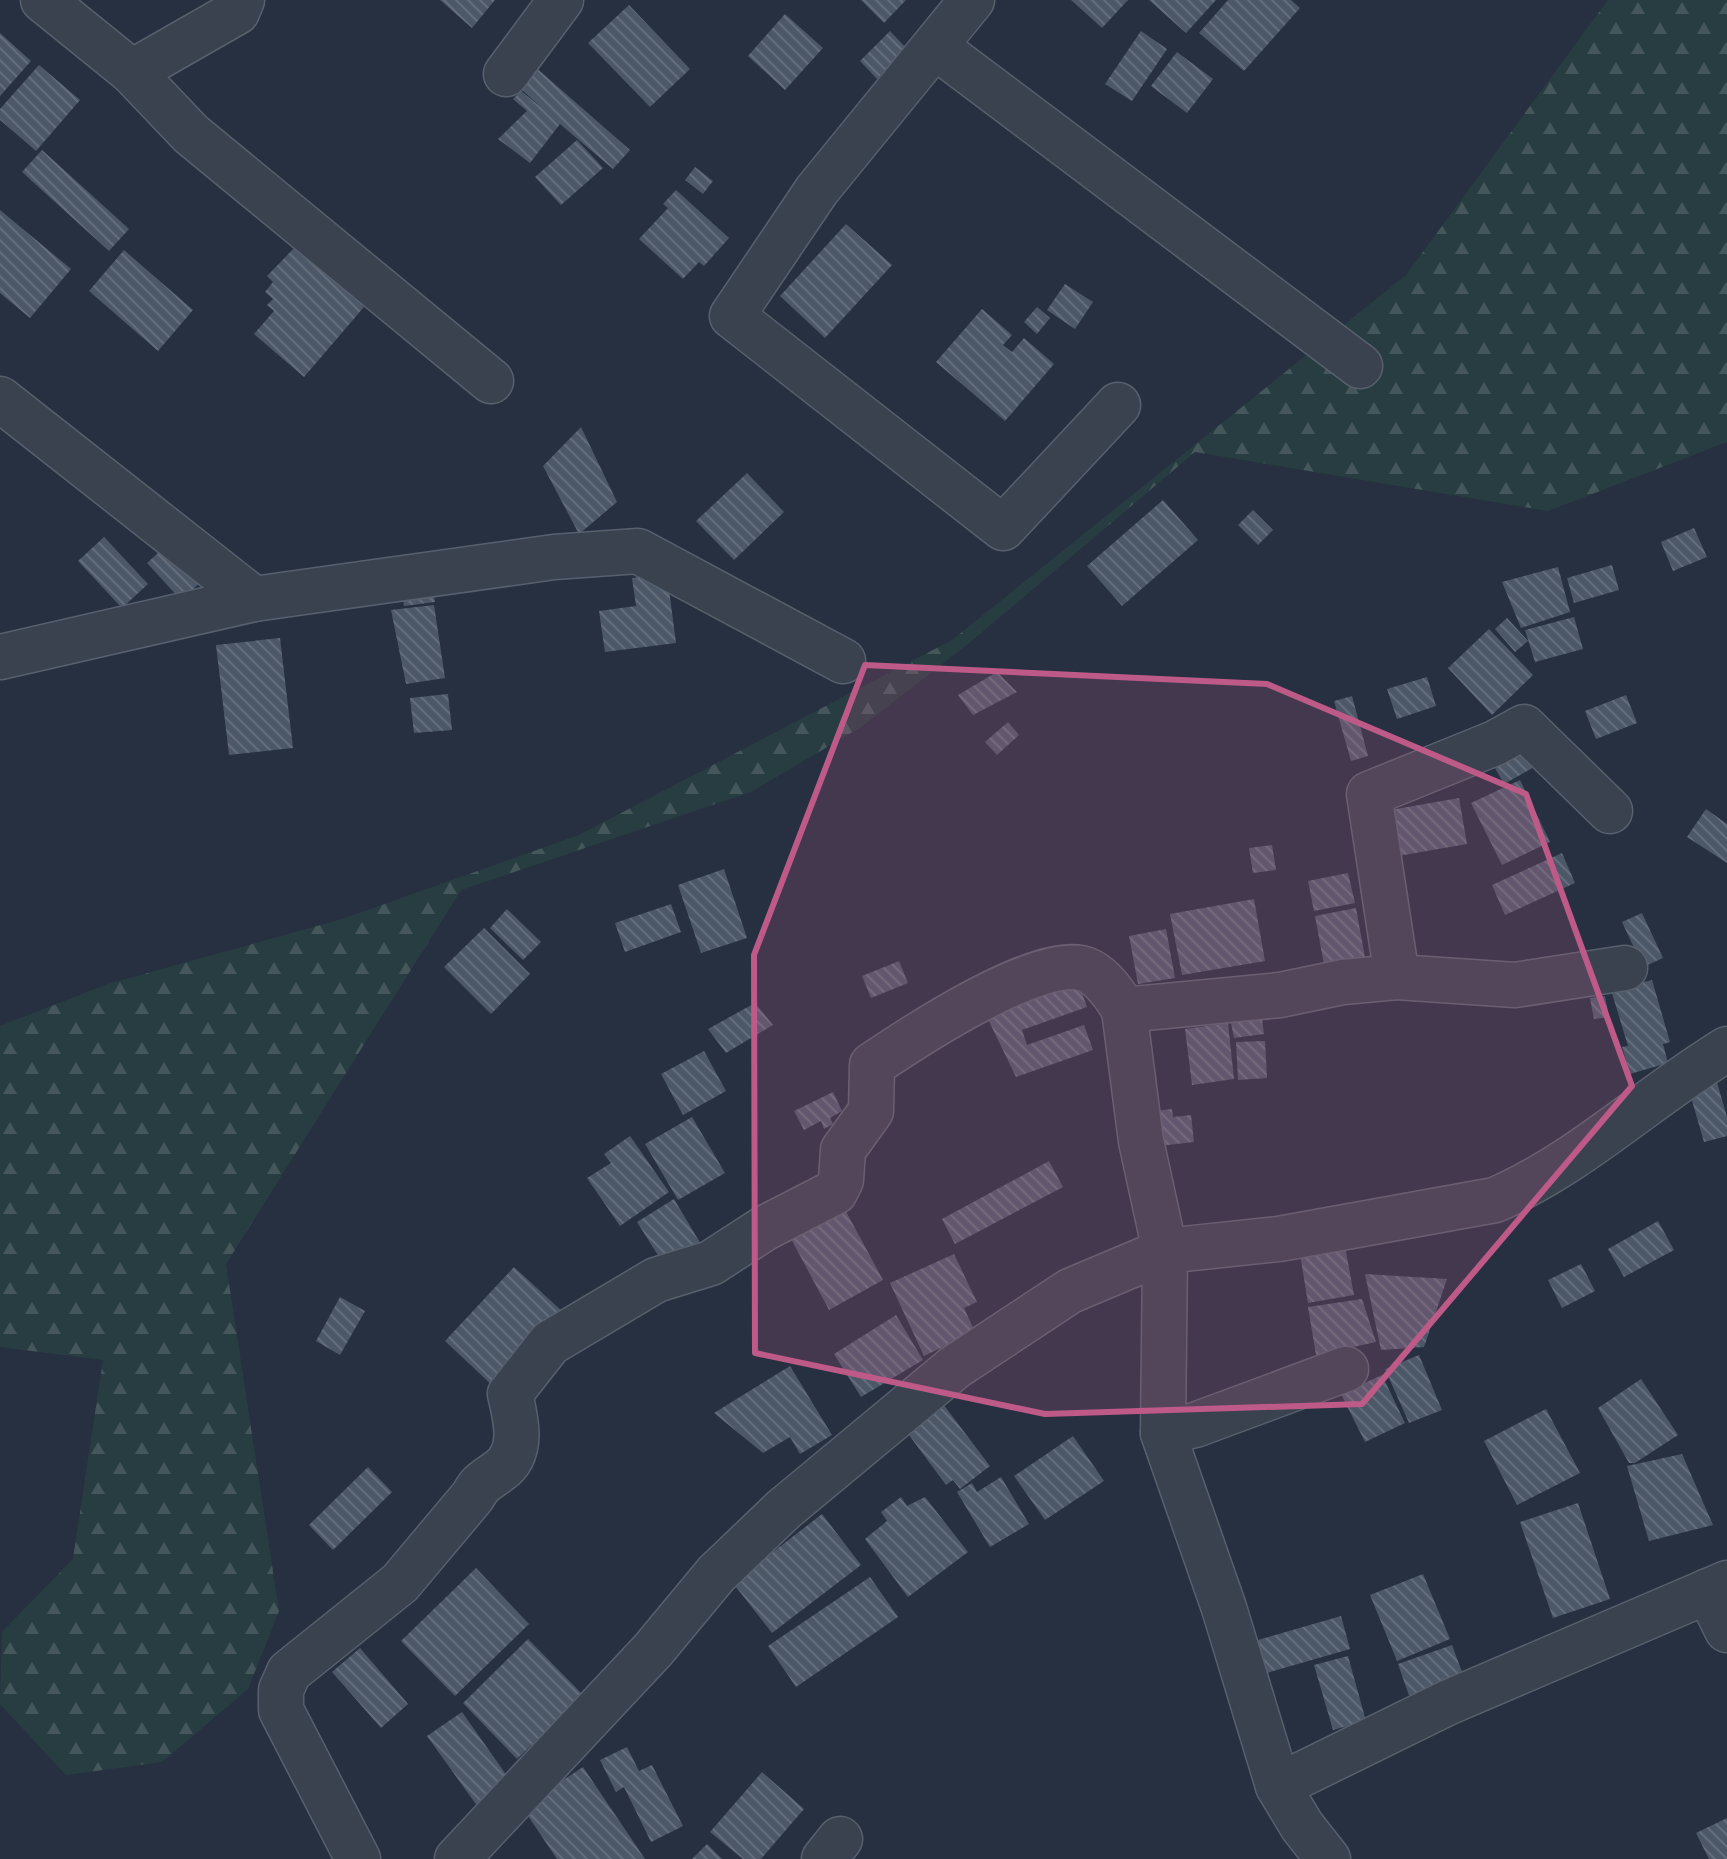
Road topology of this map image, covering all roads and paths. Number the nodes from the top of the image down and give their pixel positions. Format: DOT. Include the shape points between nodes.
graph roads {
  1 [pos="43,0"];
  2 [pos="242,0"];
  3 [pos="561,0"];
  4 [pos="972,0"];
  5 [pos="937,48"];
  6 [pos="132,72"];
  7 [pos="506,74"];
  8 [pos="1360,366"];
  9 [pos="491,381"];
  10 [pos="0,399"];
  11 [pos="1118,405"];
  12 [pos="254,599"];
  13 [pos="0,657"];
  14 [pos="843,661"];
  15 [pos="1610,811"];
  16 [pos="1625,968"];
  17 [pos="1397,977"];
  18 [pos="1124,1010"];
  19 [pos="1727,1049"];
  20 [pos="1165,1251"];
  21 [pos="1346,1369"];
  22 [pos="1163,1433"];
  23 [pos="1718,1587"];
  24 [pos="1727,1630"];
  25 [pos="1278,1786"];
  26 [pos="358,1859"];
  27 [pos="457,1859"];
  28 [pos="1328,1859"];
  1 -- 6 [label="street"];
  2 -- 6 [label="street" via="237,12"];
  3 -- 7 [label="street"];
  4 -- 5 [label="street"];
  5 -- 8 [label="street"];
  5 -- 11 [label="street" via="817,190 732,316 1003,528"];
  6 -- 9 [label="street" via="191,134"];
  10 -- 12 [label="street"];
  12 -- 13 [label="street"];
  12 -- 14 [label="street" via="554,557 638,551"];
  15 -- 17 [label="street" via="1524,727 1369,794"];
  16 -- 17 [label="street" via="1515,985"];
  17 -- 18 [label="street"];
  18 -- 20 [label="street" via="1141,1141"];
  18 -- 26 [label="street" via="1087,970 1066,966 951,1011 872,1065 871,1111 843,1150 835,1192 711,1263 656,1280 550,1343 510,1394 519,1434 503,1469 481,1482 400,1583 307,1654 289,1672 281,1690 281,1710"];
  19 -- 20 [label="street" via="1613,1130 1495,1200 1279,1239"];
  20 -- 22 [label="street"];
  20 -- 27 [label="street" via="1070,1291 955,1367 784,1509 716,1574 653,1650"];
  21 -- 22 [label="street"];
  22 -- 25 [label="street" via="1229,1622"];
  23 -- 24 [label="street"];
  23 -- 25 [label="street" via="1447,1703"];
  25 -- 28 [label="street"];
}
